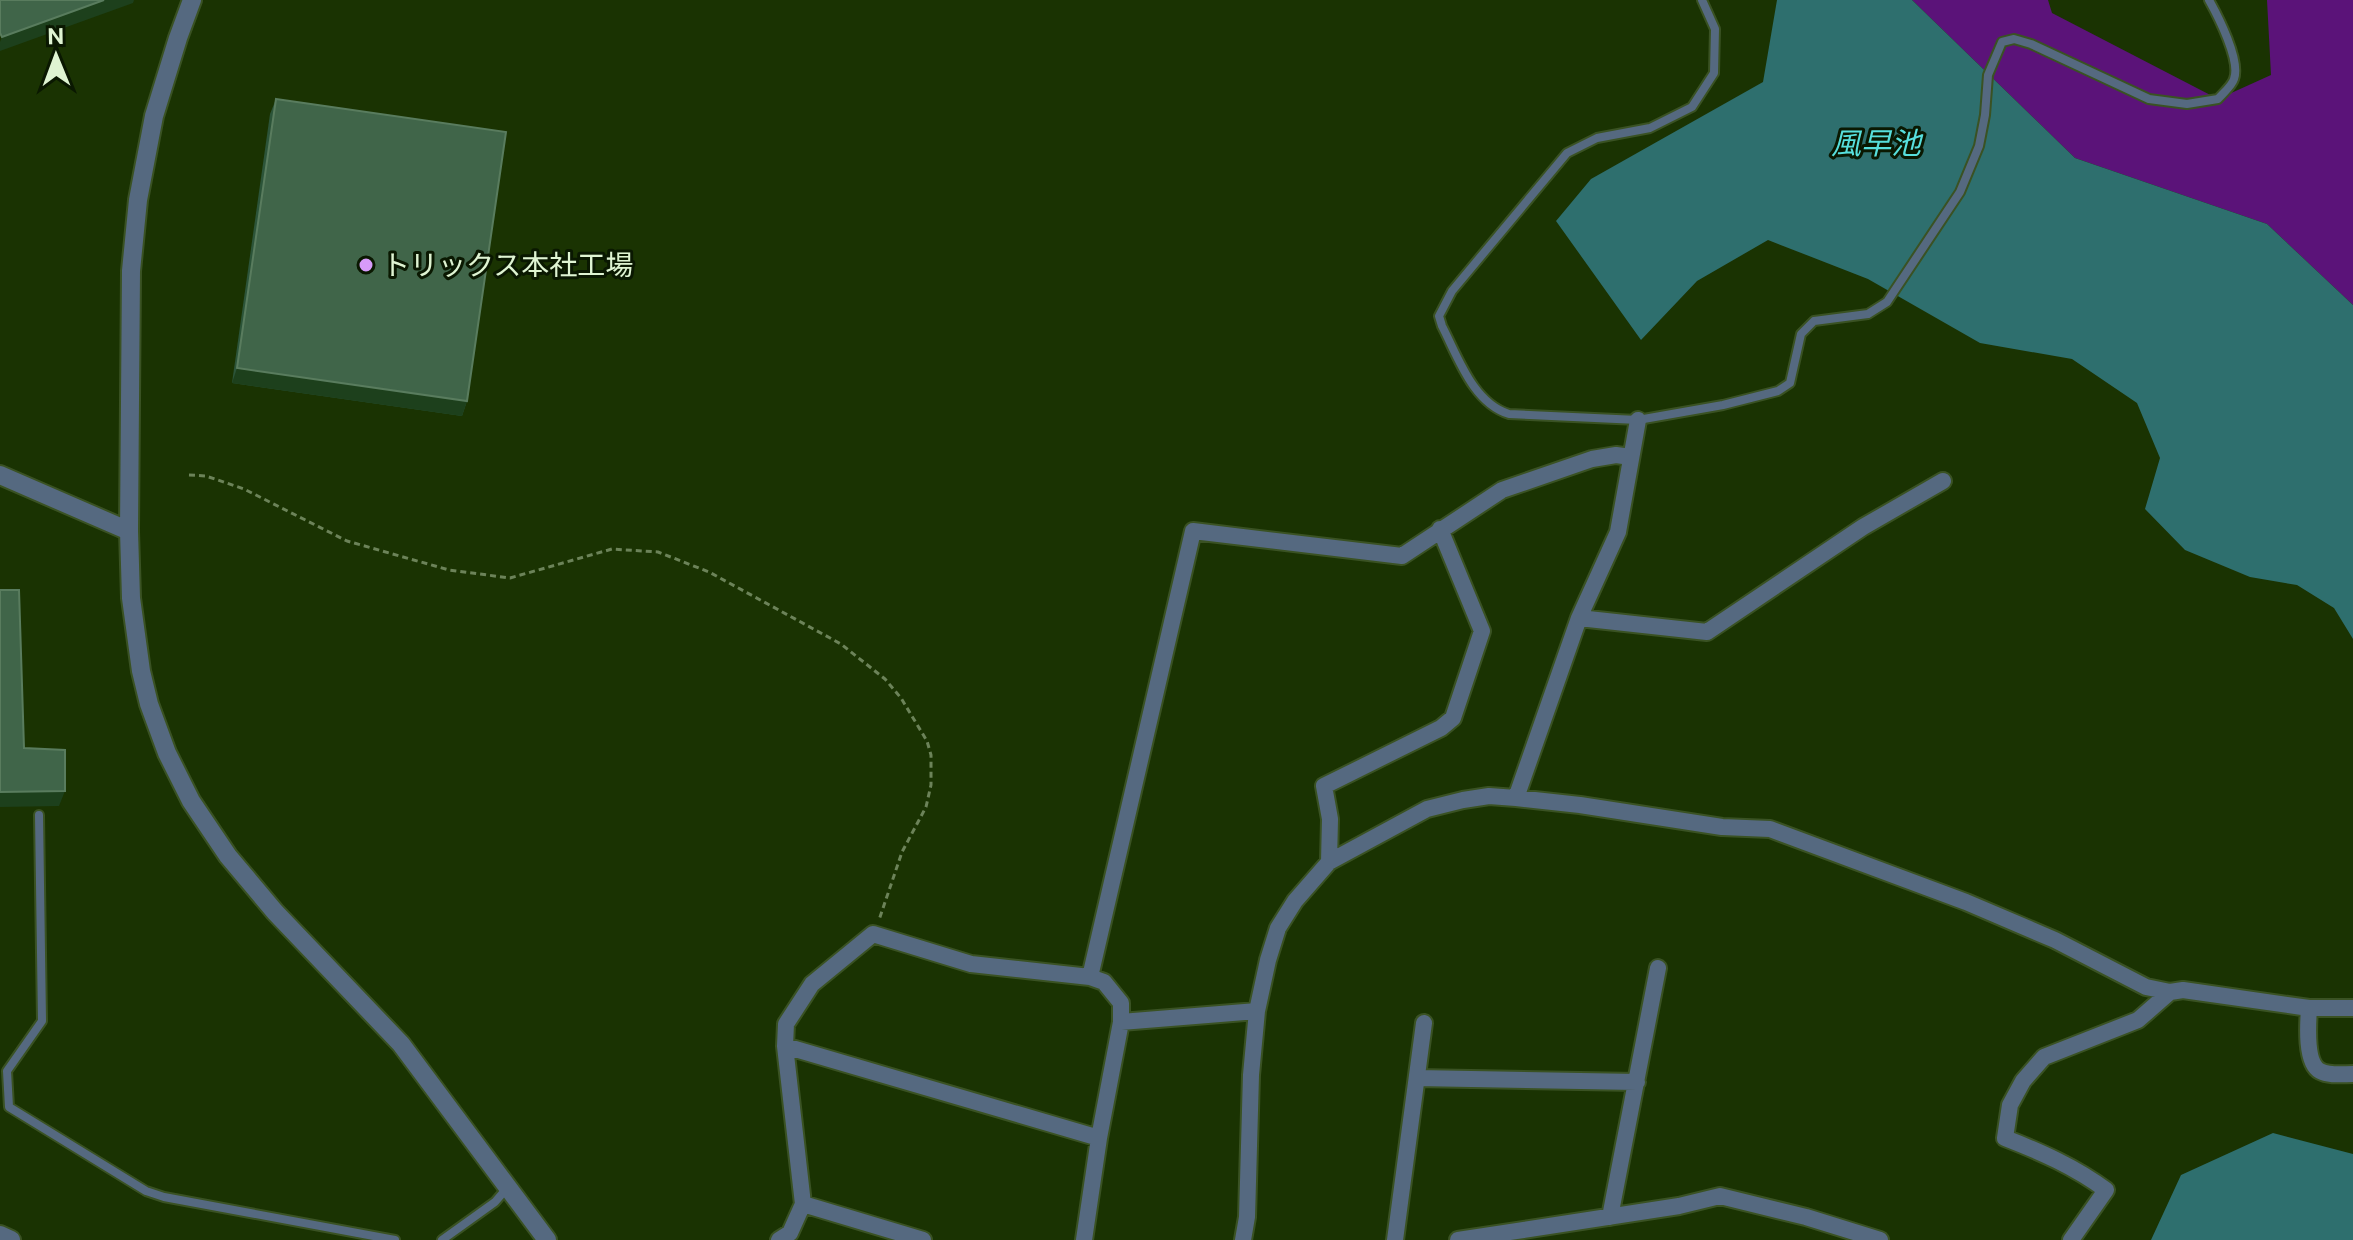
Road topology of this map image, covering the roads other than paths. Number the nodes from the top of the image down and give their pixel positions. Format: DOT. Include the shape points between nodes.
graph roads {
  1 [pos="192,0"];
  2 [pos="1702,0"];
  3 [pos="2209,0"];
  4 [pos="1638,420"];
  5 [pos="1631,457"];
  6 [pos="0,475"];
  7 [pos="1943,481"];
  8 [pos="1440,529"];
  9 [pos="129,531"];
  10 [pos="1579,618"];
  11 [pos="1516,798"];
  12 [pos="39,815"];
  13 [pos="1329,862"];
  14 [pos="1658,968"];
  15 [pos="1090,977"];
  16 [pos="2170,992"];
  17 [pos="2309,1008"];
  18 [pos="2353,1008"];
  19 [pos="1257,1011"];
  20 [pos="1121,1022"];
  21 [pos="1424,1023"];
  22 [pos="785,1046"];
  23 [pos="2353,1074"];
  24 [pos="1417,1078"];
  25 [pos="1637,1082"];
  26 [pos="1099,1138"];
  27 [pos="508,1186"];
  28 [pos="803,1204"];
  29 [pos="1610,1217"];
  30 [pos="0,1235"];
  31 [pos="11,1240"];
  32 [pos="395,1240"];
  33 [pos="442,1240"];
  34 [pos="547,1240"];
  35 [pos="779,1240"];
  36 [pos="923,1240"];
  37 [pos="1084,1240"];
  38 [pos="1243,1240"];
  39 [pos="1395,1240"];
  40 [pos="1458,1240"];
  41 [pos="1880,1240"];
  42 [pos="2071,1240"];
  1 -- 9 [label="street" via="154,116 138,200 131,271"];
  2 -- 4 [label="lane" via="1715,29 1714,73 1692,107 1650,128 1597,138 1567,153 1452,291 1439,316 1478,393 1496,410"];
  3 -- 4 [label="lane" via="2235,66 2234,79 2218,99 2187,104 2149,99 2031,44 2002,42 1988,75 1979,146 1960,192 1887,302 1868,314 1814,321 1801,334 1790,383 1778,391"];
  4 -- 5 [label="street"];
  5 -- 8 [label="street" via="1592,459 1502,490"];
  5 -- 10 [label="street" via="1618,532"];
  6 -- 9 [label="street"];
  7 -- 10 [label="street" via="1863,527 1707,632"];
  8 -- 13 [label="street" via="1482,631 1476,652 1453,718 1324,786"];
  8 -- 15 [label="street" via="1402,556 1193,531"];
  9 -- 27 [label="street" via="141,671 167,753 191,801 275,912 401,1044"];
  10 -- 11 [label="street"];
  11 -- 13 [label="street" via="1489,796 1427,809"];
  11 -- 16 [label="street" via="1770,829 1966,902 2146,987"];
  12 -- 32 [label="lane" via="42,1021 7,1071 9,1107 146,1191"];
  13 -- 19 [label="street" via="1278,928"];
  14 -- 25 [label="street"];
  15 -- 20 [label="street" via="1104,982 1121,1003"];
  15 -- 22 [label="street" via="971,964 873,934 812,984 786,1024"];
  16 -- 17 [label="street"];
  16 -- 42 [label="street" via="2138,1020 2044,1057 2010,1105 2005,1138 2043,1152 2106,1190"];
  17 -- 18 [label="street"];
  17 -- 23 [label="street" via="2314,1066 2320,1072"];
  19 -- 20 [label="street"];
  19 -- 38 [label="street"];
  20 -- 26 [label="street"];
  21 -- 24 [label="street"];
  22 -- 26 [label="street"];
  22 -- 28 [label="street"];
  24 -- 25 [label="street"];
  24 -- 39 [label="street"];
  25 -- 29 [label="street"];
  26 -- 37 [label="street"];
  27 -- 33 [label="lane" via="495,1202"];
  27 -- 34 [label="street"];
  28 -- 35 [label="street" via="790,1233"];
  28 -- 36 [label="street"];
  29 -- 40 [label="street"];
  29 -- 41 [label="street" via="1720,1196"];
  30 -- 31 [label="street"];
}
